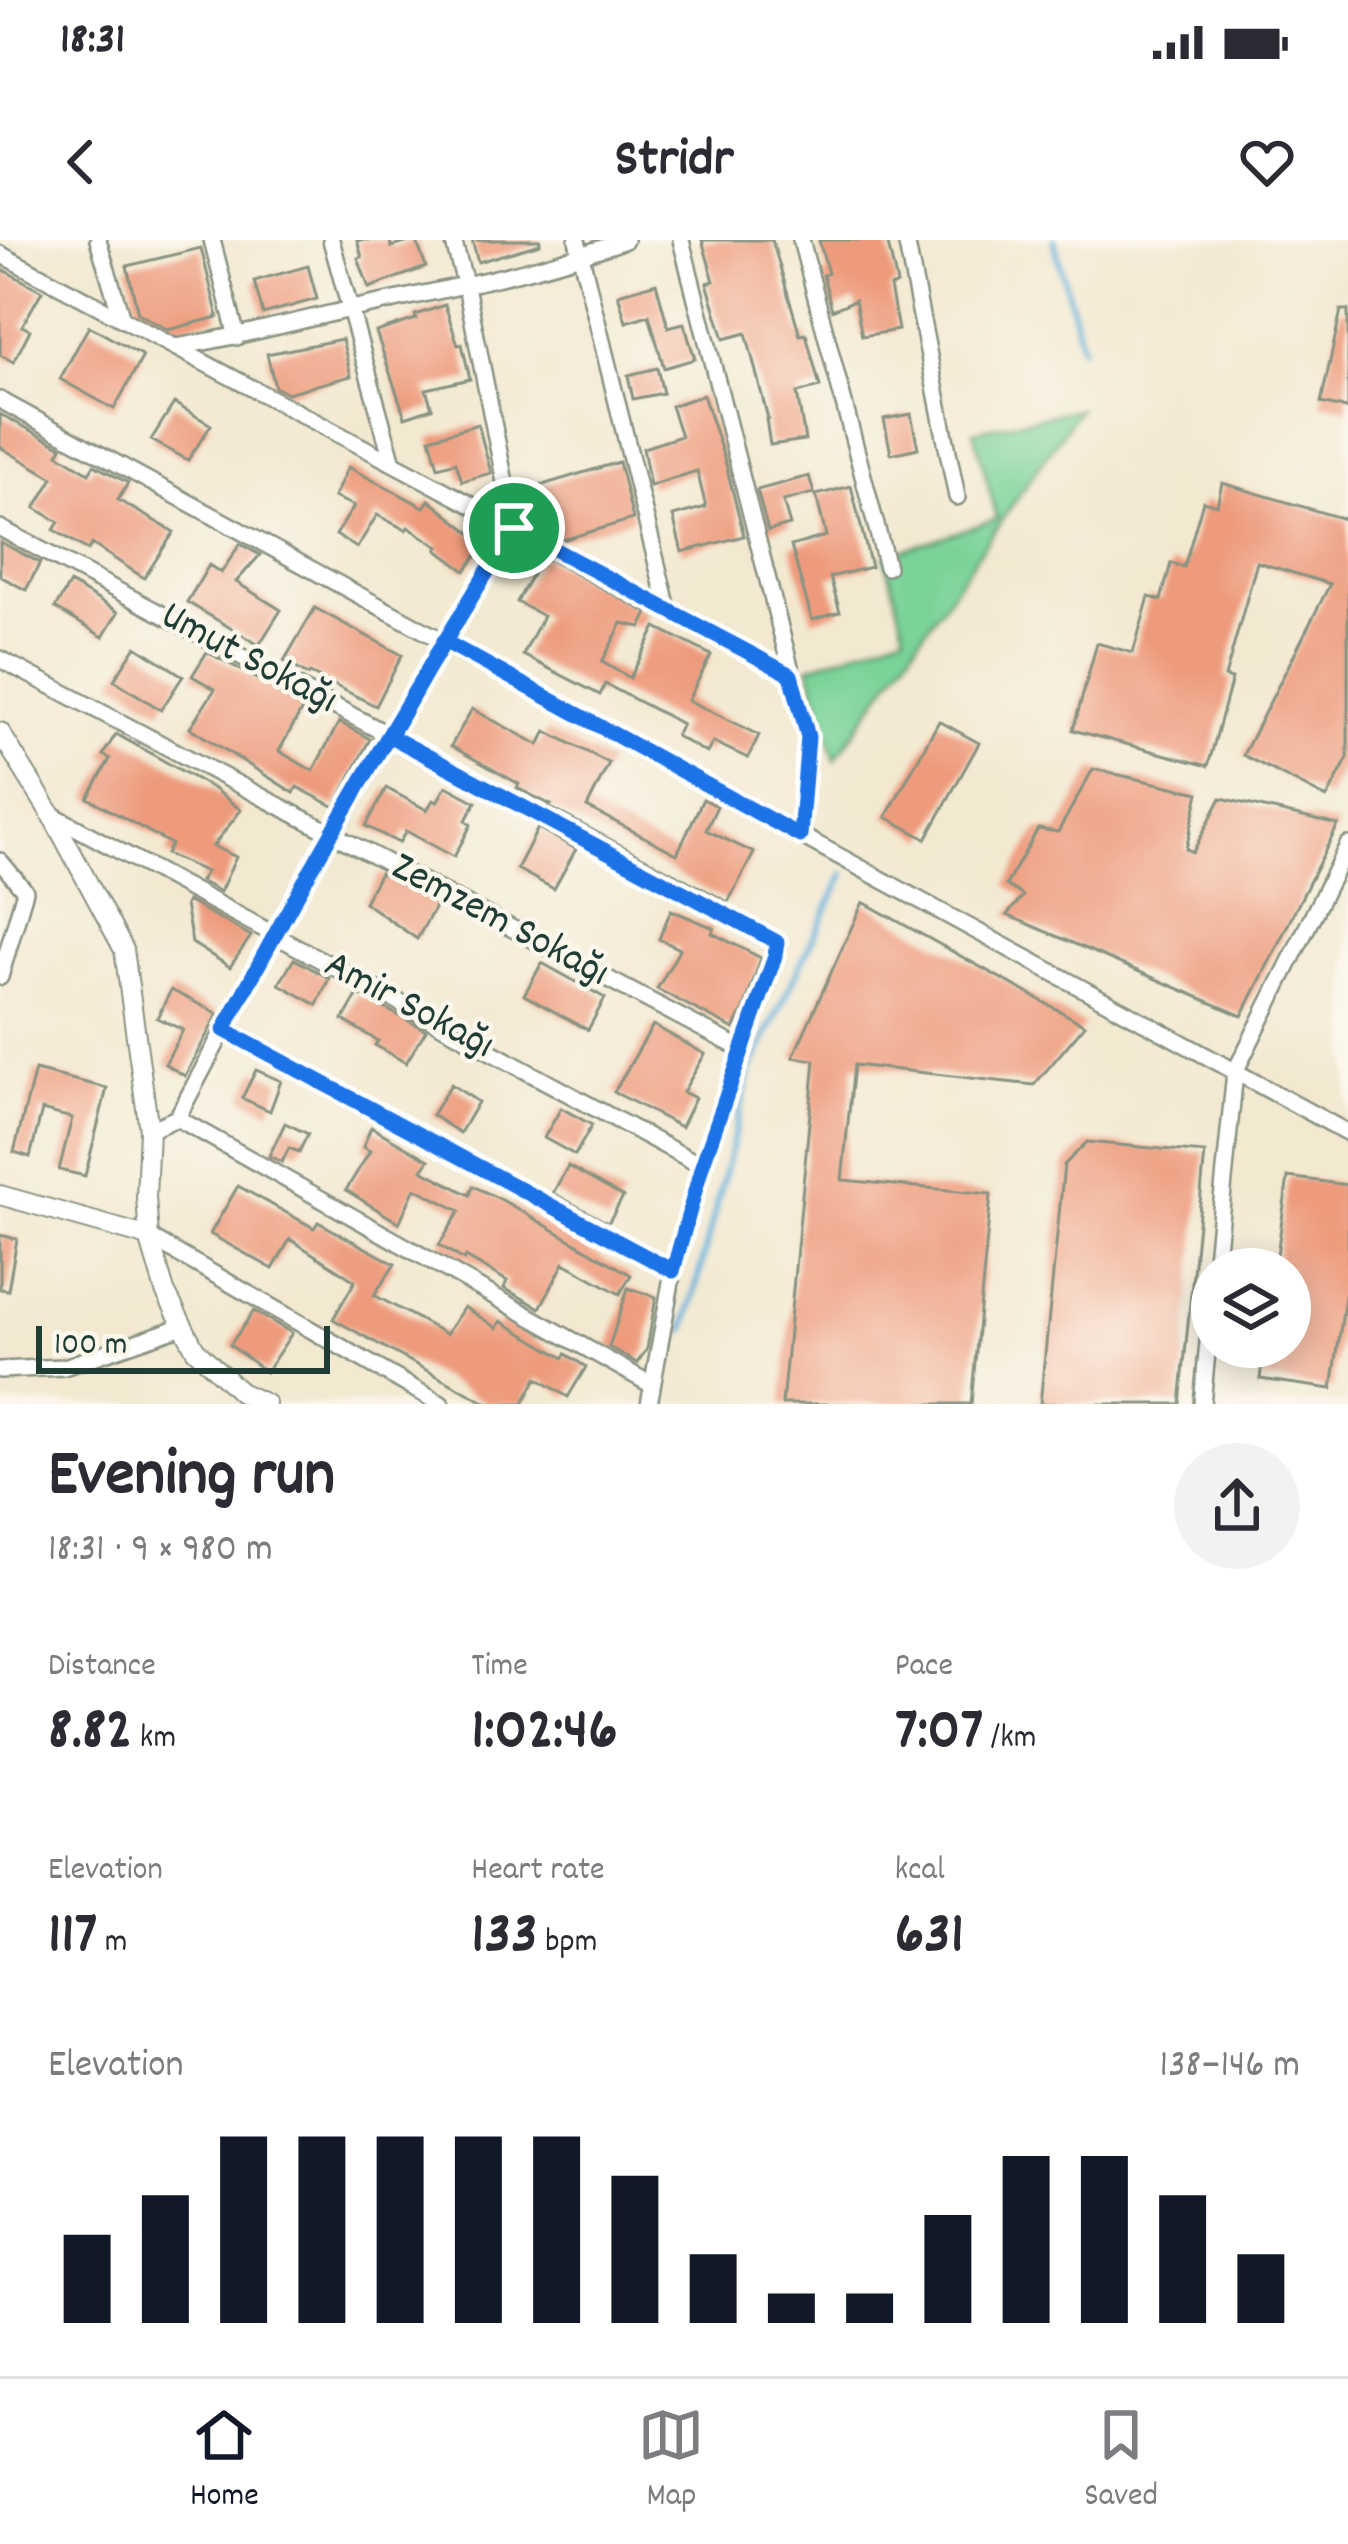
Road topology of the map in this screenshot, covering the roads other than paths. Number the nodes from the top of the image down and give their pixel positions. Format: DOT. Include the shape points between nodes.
graph roads {
  1 [pos="98,240"];
  2 [pos="212,240"];
  3 [pos="332,240"];
  4 [pos="453,240"];
  5 [pos="626,240"];
  6 [pos="681,240"];
  7 [pos="801,240"];
  8 [pos="906,240"];
  9 [pos="579,248"];
  10 [pos="0,254"];
  11 [pos="466,286"];
  12 [pos="350,310"];
  13 [pos="122,319"];
  14 [pos="237,338"];
  15 [pos="175,347"];
  16 [pos="0,400"];
  17 [pos="393,463"];
  18 [pos="957,497"];
  19 [pos="0,528"];
  20 [pos="514,528"];
  21 [pos="887,567"];
  22 [pos="668,609"];
  23 [pos="444,641"];
  24 [pos="0,659"];
  25 [pos="791,675"];
  26 [pos="0,732"];
  27 [pos="390,736"];
  28 [pos="51,814"];
  29 [pos="331,834"];
  30 [pos="800,836"];
  31 [pos="1348,845"];
  32 [pos="0,860"];
  33 [pos="274,934"];
  34 [pos="0,977"];
  35 [pos="224,1030"];
  36 [pos="743,1050"];
  37 [pos="1235,1072"];
  38 [pos="177,1118"];
  39 [pos="149,1130"];
  40 [pos="1348,1133"];
  41 [pos="702,1166"];
  42 [pos="0,1195"];
  43 [pos="149,1237"];
  44 [pos="1217,1248"];
  45 [pos="673,1271"];
  46 [pos="183,1326"];
  47 [pos="1205,1368"];
  48 [pos="0,1370"];
  49 [pos="652,1385"];
  50 [pos="266,1404"];
  51 [pos="441,1404"];
  52 [pos="649,1404"];
  53 [pos="1202,1404"];
  1 -- 13 [label="street"];
  2 -- 14 [label="street"];
  3 -- 12 [label="street"];
  4 -- 11 [label="street"];
  5 -- 9 [label="street"];
  6 -- 25 [label="street"];
  7 -- 21 [label="street"];
  8 -- 18 [label="street"];
  9 -- 11 [label="street"];
  9 -- 22 [label="street"];
  10 -- 13 [label="street"];
  11 -- 12 [label="street"];
  11 -- 20 [label="street"];
  12 -- 14 [label="street"];
  12 -- 17 [label="street"];
  13 -- 15 [label="street"];
  14 -- 15 [label="street"];
  15 -- 17 [label="street"];
  16 -- 23 [label="street"];
  17 -- 20 [label="street"];
  19 -- 27 [label="street, Umut Sokağı"];
  20 -- 22 [label="street"];
  20 -- 23 [label="street"];
  22 -- 25 [label="street"];
  23 -- 27 [label="street"];
  23 -- 30 [label="street"];
  24 -- 29 [label="street, Zemzem Sokağı"];
  25 -- 30 [label="street" via="808,737"];
  26 -- 28 [label="street"];
  27 -- 29 [label="street"];
  27 -- 36 [label="street, Umut Sokağı" via="777,942"];
  28 -- 33 [label="street, Amir Sokağı"];
  28 -- 39 [label="street" via="124,950"];
  29 -- 33 [label="street"];
  29 -- 36 [label="street, Zemzem Sokağı"];
  30 -- 37 [label="street"];
  31 -- 37 [label="street"];
  32 -- 34 [label="street" via="25,891"];
  33 -- 35 [label="street"];
  33 -- 41 [label="street, Amir Sokağı"];
  35 -- 38 [label="street"];
  35 -- 45 [label="street"];
  36 -- 41 [label="street"];
  37 -- 40 [label="street"];
  37 -- 44 [label="street"];
  38 -- 39 [label="street"];
  38 -- 49 [label="street"];
  39 -- 43 [label="street"];
  41 -- 45 [label="street"];
  42 -- 43 [label="street"];
  43 -- 46 [label="street"];
  43 -- 51 [label="street"];
  45 -- 49 [label="street"];
  46 -- 48 [label="street" via="64,1367"];
  46 -- 50 [label="street" via="240,1392"];
  47 -- 53 [label="street"];
  49 -- 52 [label="street"];
}
